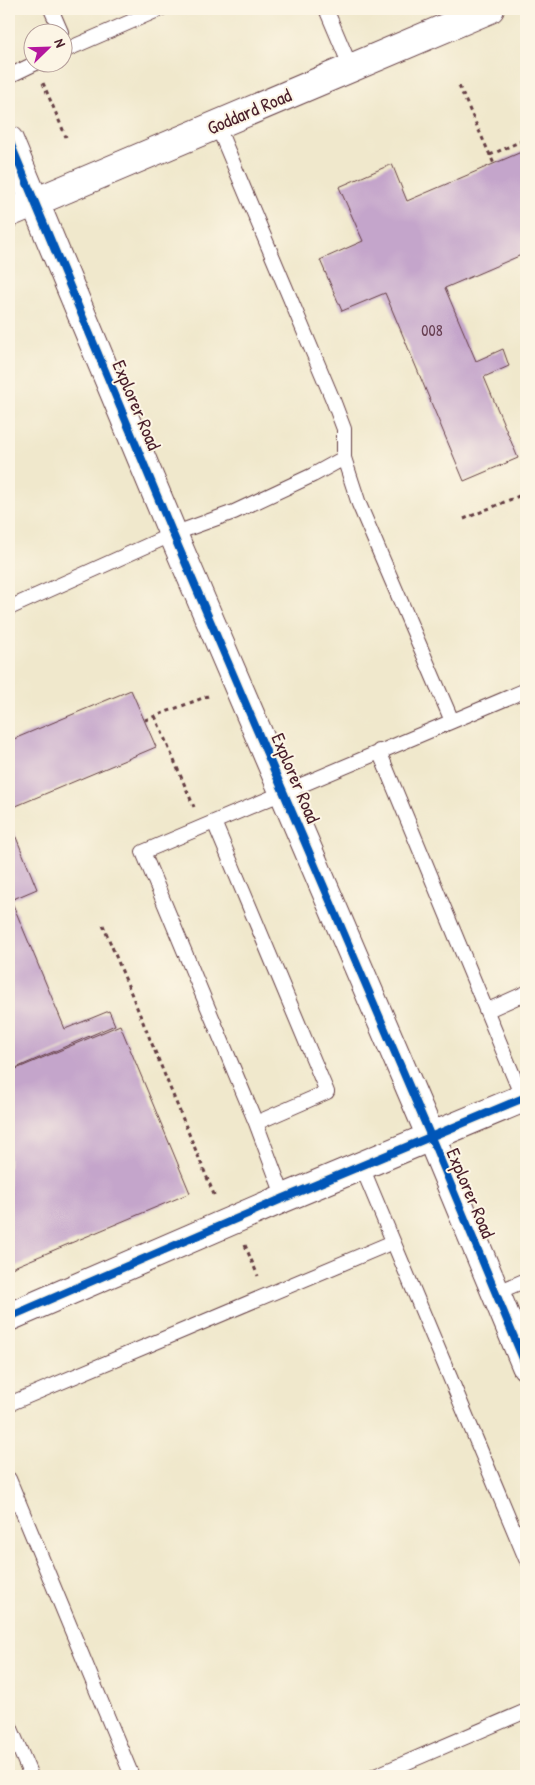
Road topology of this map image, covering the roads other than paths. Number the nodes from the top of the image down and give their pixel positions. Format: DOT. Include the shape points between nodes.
graph roads {
  1 [pos="51,9"];
  2 [pos="160,9"];
  3 [pos="326,9"];
  4 [pos="490,9"];
  5 [pos="57,22"];
  6 [pos="72,43"];
  7 [pos="351,68"];
  8 [pos="22,70"];
  9 [pos="9,76"];
  10 [pos="217,125"];
  11 [pos="9,140"];
  12 [pos="35,202"];
  13 [pos="9,213"];
  14 [pos="344,458"];
  15 [pos="173,534"];
  16 [pos="9,608"];
  17 [pos="526,690"];
  18 [pos="452,721"];
  19 [pos="379,751"];
  20 [pos="284,792"];
  21 [pos="214,822"];
  22 [pos="526,993"];
  23 [pos="488,1010"];
  24 [pos="525,1098"];
  25 [pos="256,1123"];
  26 [pos="431,1138"];
  27 [pos="362,1167"];
  28 [pos="284,1198"];
  29 [pos="393,1242"];
  30 [pos="526,1280"];
  31 [pos="496,1293"];
  32 [pos="9,1317"];
  33 [pos="526,1366"];
  34 [pos="9,1404"];
  35 [pos="9,1479"];
  36 [pos="526,1559"];
  37 [pos="526,1711"];
  38 [pos="9,1724"];
  39 [pos="31,1776"];
  40 [pos="132,1776"];
  41 [pos="375,1776"];
  1 -- 5 [label="lane"];
  2 -- 6 [label="lane"];
  3 -- 7 [label="lane"];
  4 -- 7 [label="street, Goddard Road"];
  7 -- 10 [label="street, Goddard Road"];
  8 -- 9 [label="lane"];
  10 -- 12 [label="street, Goddard Road"];
  10 -- 14 [label="lane" via="334,400 344,429"];
  11 -- 12 [label="street, Explorer Road"];
  12 -- 13 [label="street, Goddard Road"];
  12 -- 15 [label="street, Explorer Road"];
  14 -- 15 [label="lane" via="234,512"];
  14 -- 18 [label="lane" via="360,504"];
  15 -- 16 [label="lane"];
  15 -- 20 [label="street, Explorer Road"];
  17 -- 18 [label="lane"];
  18 -- 19 [label="lane"];
  19 -- 20 [label="lane"];
  19 -- 23 [label="lane"];
  20 -- 21 [label="lane"];
  20 -- 26 [label="street, Explorer Road"];
  21 -- 25 [label="lane" via="327,1092"];
  21 -- 25 [label="lane" via="143,852"];
  22 -- 23 [label="lane"];
  23 -- 24 [label="lane"];
  24 -- 26 [label="street"];
  25 -- 28 [label="lane"];
  26 -- 27 [label="street"];
  26 -- 31 [label="street, Explorer Road"];
  27 -- 28 [label="street"];
  27 -- 29 [label="lane"];
  28 -- 32 [label="street"];
  29 -- 34 [label="lane"];
  29 -- 36 [label="lane"];
  30 -- 31 [label="lane"];
  31 -- 33 [label="street, Explorer Road"];
  35 -- 40 [label="lane"];
  37 -- 41 [label="lane"];
  38 -- 39 [label="lane"];
}
